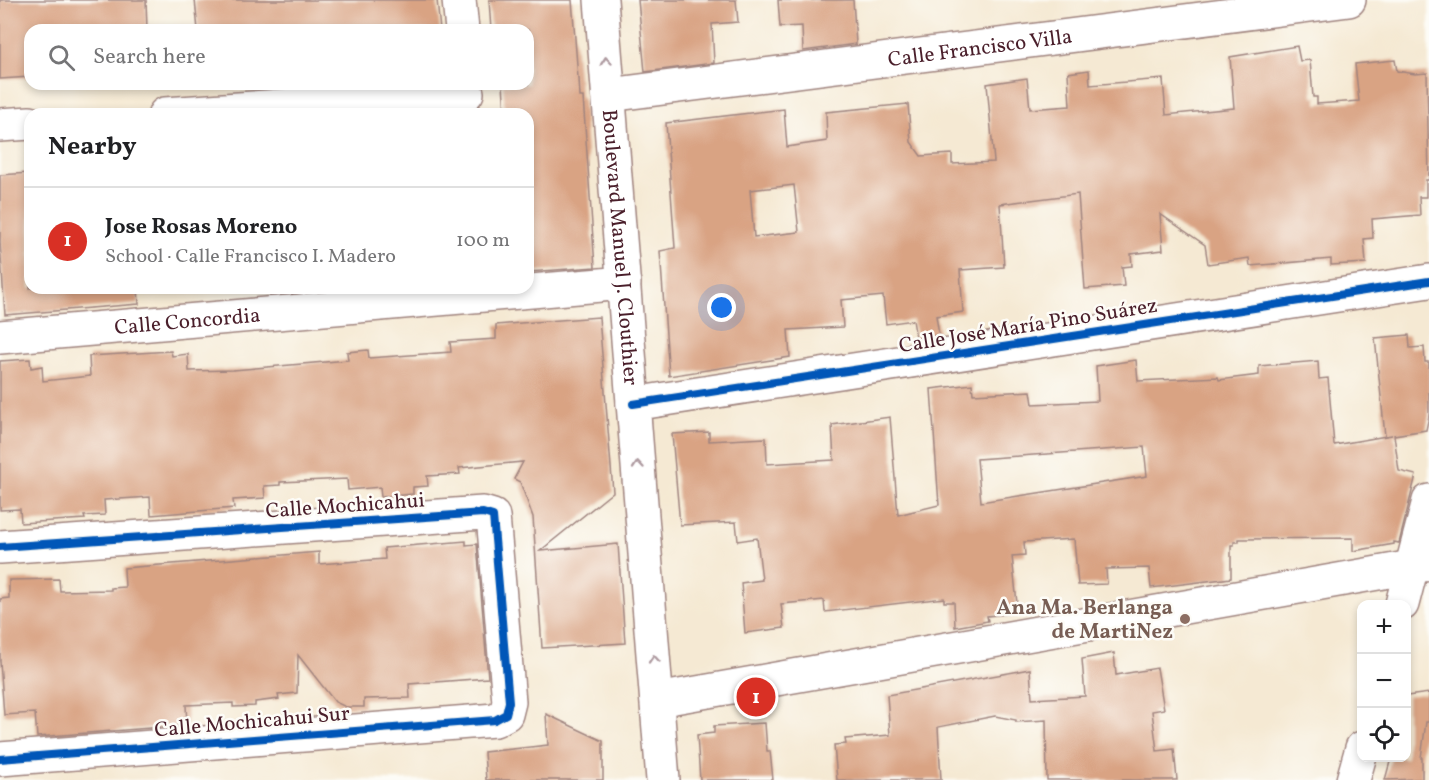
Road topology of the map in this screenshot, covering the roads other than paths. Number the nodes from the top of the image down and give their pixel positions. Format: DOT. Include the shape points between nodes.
graph roads {
  1 [pos="459,0"];
  2 [pos="602,0"];
  3 [pos="1349,0"];
  4 [pos="461,24"];
  5 [pos="609,95"];
  6 [pos="467,97"];
  7 [pos="272,108"];
  8 [pos="24,123"];
  9 [pos="0,125"];
  10 [pos="1429,281"];
  11 [pos="624,283"];
  12 [pos="534,289"];
  13 [pos="462,294"];
  14 [pos="0,337"];
  15 [pos="633,404"];
  16 [pos="1429,501"];
  17 [pos="0,547"];
  18 [pos="1421,565"];
  19 [pos="1404,600"];
  20 [pos="657,700"];
  21 [pos="506,714"];
  22 [pos="0,759"];
  23 [pos="1358,762"];
  24 [pos="663,780"];
  25 [pos="1353,780"];
  1 -- 4 [label="street"];
  5 -- 2 [label="street, Boulevard Manuel J. Clouthier, one-way"];
  3 -- 5 [label="street, Calle Francisco Villa"];
  5 -- 11 [label="street, Boulevard Manuel J. Clouthier"];
  6 -- 7 [label="street"];
  8 -- 9 [label="street"];
  10 -- 15 [label="street, Calle José María Pino Suárez"];
  11 -- 12 [label="street, Calle Concordia"];
  11 -- 15 [label="street, Boulevard Manuel J. Clouthier"];
  13 -- 14 [label="street, Calle Concordia"];
  20 -- 15 [label="street, Boulevard Manuel J. Clouthier, one-way"];
  16 -- 18 [label="street"];
  17 -- 21 [label="street, Calle Mochicahui" via="471,514 493,516 509,702"];
  18 -- 19 [label="street"];
  18 -- 20 [label="street"];
  20 -- 24 [label="street, Boulevard Manuel J. Clouthier"];
  21 -- 22 [label="street, Calle Mochicahui Sur" via="495,720"];
  23 -- 25 [label="street"];
}
